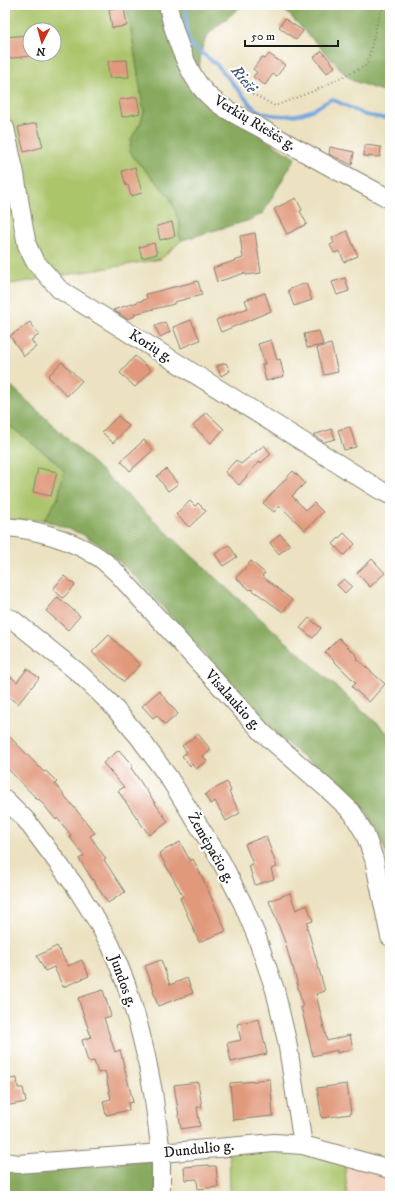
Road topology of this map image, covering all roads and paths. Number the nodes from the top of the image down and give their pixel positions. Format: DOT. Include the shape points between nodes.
graph roads {
  1 [pos="168,5"];
  2 [pos="384,5"];
  3 [pos="242,82"];
  4 [pos="5,128"];
  5 [pos="390,199"];
  6 [pos="390,495"];
  7 [pos="5,528"];
  8 [pos="5,616"];
  9 [pos="5,799"];
  10 [pos="390,937"];
  11 [pos="303,1145"];
  12 [pos="161,1153"];
  13 [pos="5,1162"];
  14 [pos="390,1169"];
  15 [pos="162,1196"];
  1 -- 5 [label="street, Verkių Riešės g." via="178,42 193,74 213,101"];
  2 -- 3 [label="path" via="378,19 367,66 274,106 249,92"];
  4 -- 6 [label="street, Korių g." via="16,174 27,245 34,260 59,289"];
  7 -- 10 [label="street, Visalaukio g." via="38,532 67,541 95,555 117,572 263,733 352,812 365,834 374,859"];
  8 -- 11 [label="street, Žemėpačio g." via="80,674 110,703 169,778 221,861 246,911 275,990 287,1042"];
  9 -- 12 [label="street, Jundos g." via="26,820 75,886 111,946 138,1023 153,1092"];
  11 -- 12 [label="street, Dundulio g." via="274,1143"];
  11 -- 14 [label="street, Dundulio g."];
  12 -- 13 [label="street, Dundulio g." via="18,1164"];
  12 -- 15 [label="street, Jundos g."];
}
